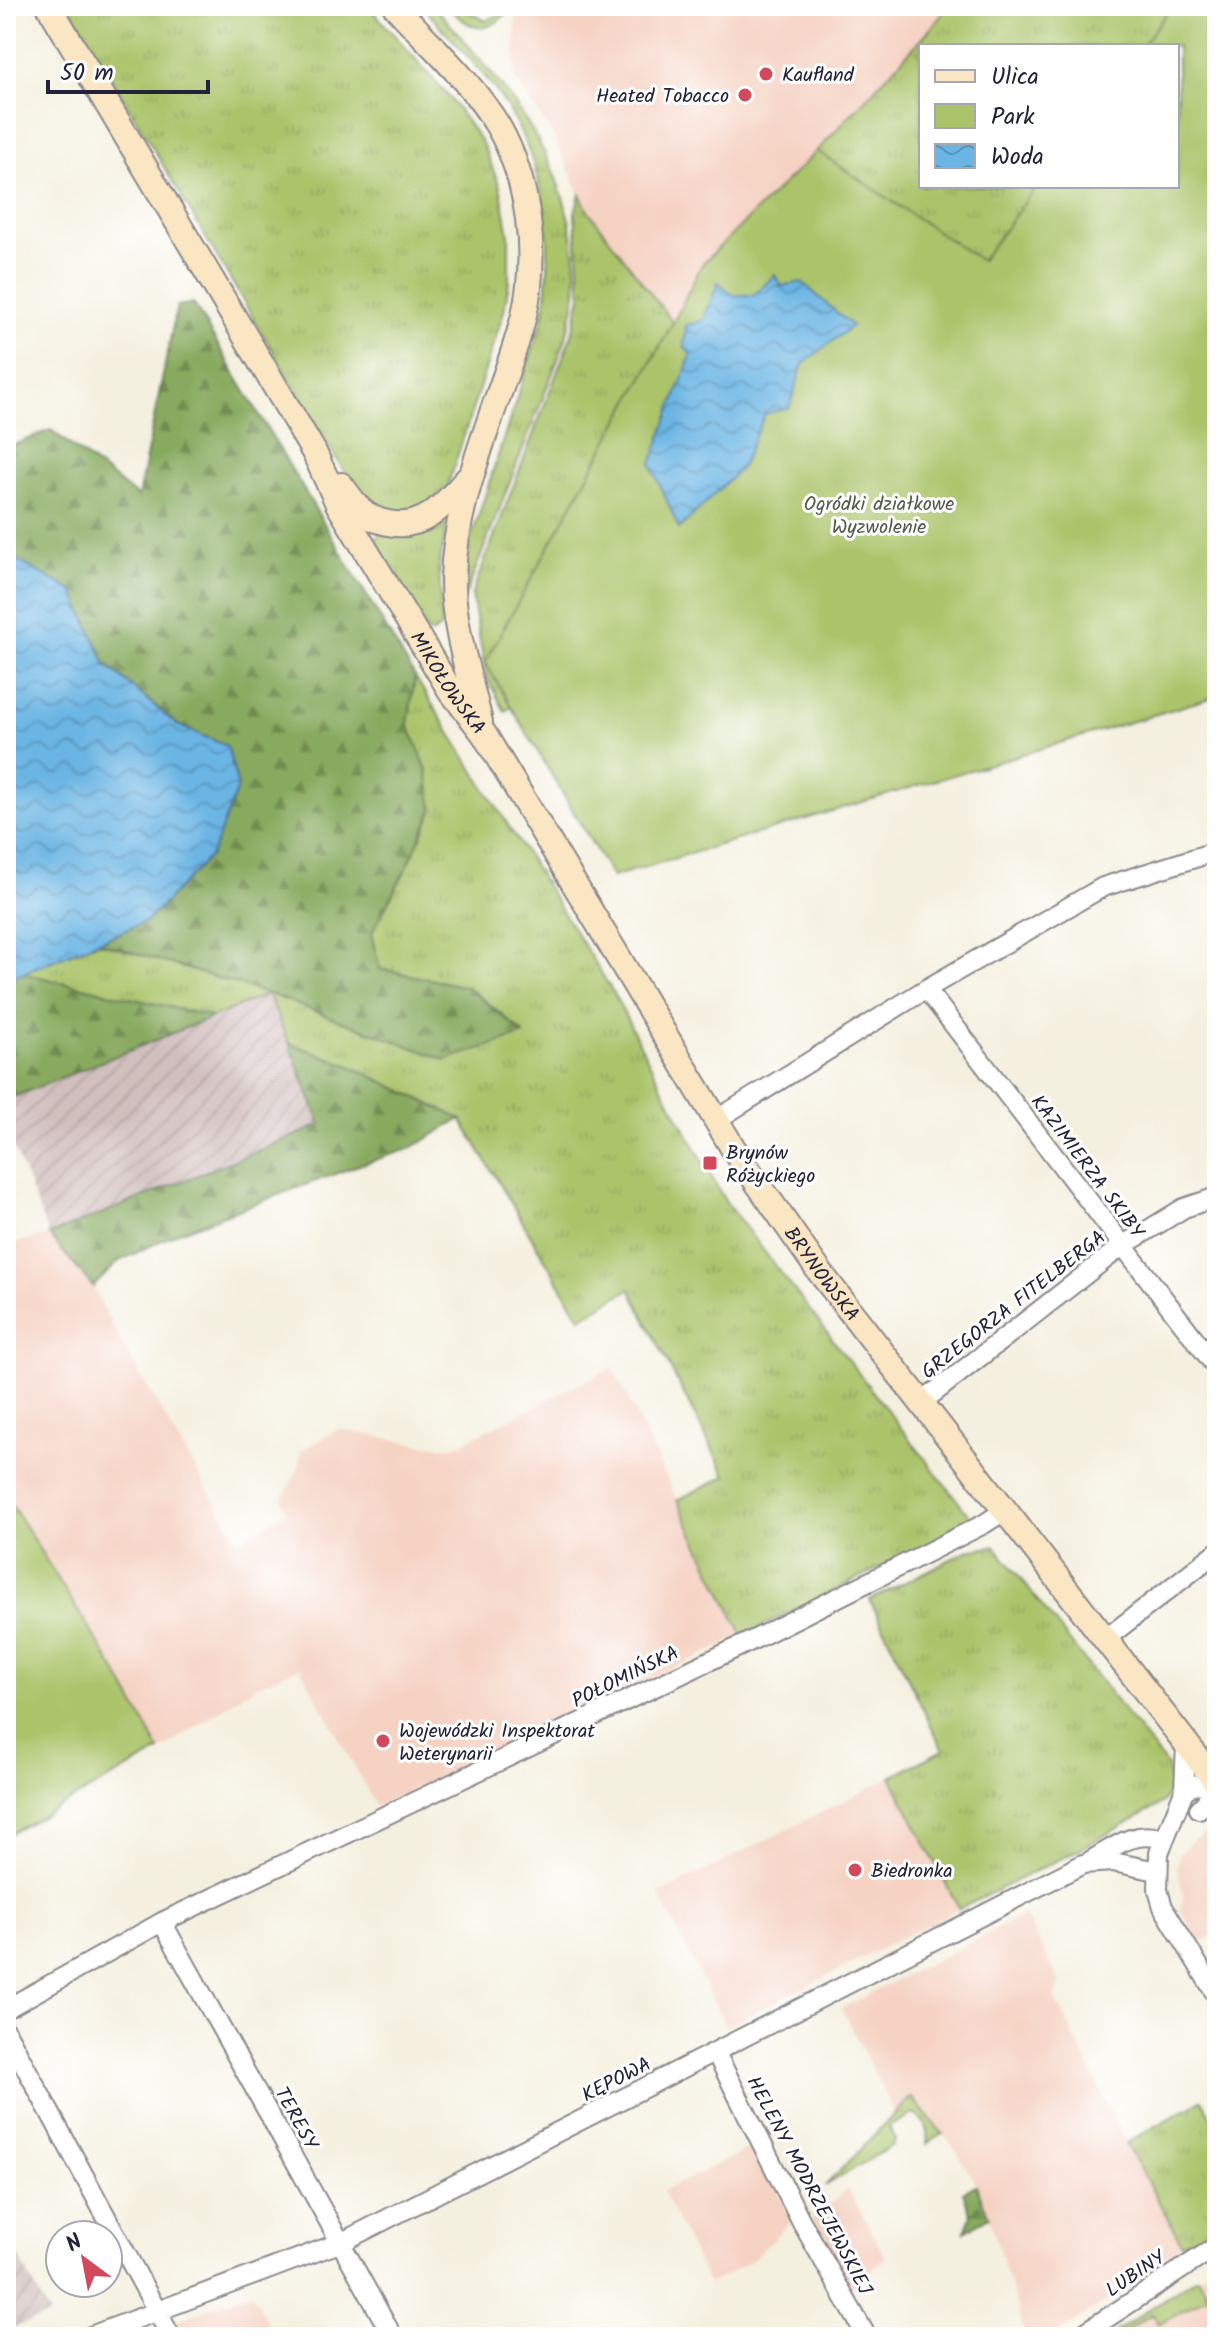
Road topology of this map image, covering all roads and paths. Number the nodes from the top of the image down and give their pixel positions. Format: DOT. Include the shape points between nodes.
graph roads {
  1 [pos="49,6"];
  2 [pos="395,6"];
  3 [pos="314,452"];
  4 [pos="471,475"];
  5 [pos="481,728"];
  6 [pos="1217,851"];
  7 [pos="926,989"];
  8 [pos="716,1120"];
  9 [pos="1217,1197"];
  10 [pos="1122,1246"];
  11 [pos="1217,1368"];
  12 [pos="921,1403"];
  13 [pos="1004,1511"];
  14 [pos="1217,1552"];
  15 [pos="1104,1640"];
  16 [pos="1186,1745"];
  17 [pos="1216,1782"];
  18 [pos="1184,1791"];
  19 [pos="1208,1807"];
  20 [pos="1163,1839"];
  21 [pos="1083,1864"];
  22 [pos="1157,1871"];
  23 [pos="162,1922"];
  24 [pos="1217,1996"];
  25 [pos="6,2009"];
  26 [pos="6,2031"];
  27 [pos="716,2053"];
  28 [pos="342,2242"];
  29 [pos="1217,2246"];
  30 [pos="158,2311"];
  31 [pos="88,2337"];
  32 [pos="171,2337"];
  33 [pos="393,2337"];
  34 [pos="867,2337"];
  35 [pos="1078,2337"];
  1 -- 3 [label="main road, MIKOŁOWSKA"];
  2 -- 4 [label="main road, MIKOŁOWSKA" via="498,127 521,185 529,232 524,313"];
  3 -- 4 [label="main road" via="362,511 396,525 432,515"];
  3 -- 5 [label="main road, MIKOŁOWSKA" via="346,517 450,690"];
  4 -- 5 [label="main road, MIKOŁOWSKA" via="453,578"];
  5 -- 8 [label="main road, BRYNOWSKA"];
  6 -- 7 [label="street" via="1103,887"];
  7 -- 8 [label="street"];
  7 -- 10 [label="street, KAZIMIERZA SKIBY"];
  8 -- 12 [label="main road, BRYNOWSKA" via="787,1228"];
  9 -- 10 [label="street, GRZEGORZA FITELBERGA" via="1184,1208"];
  10 -- 11 [label="street, KAZIMIERZA SKIBY"];
  10 -- 12 [label="street, GRZEGORZA FITELBERGA"];
  12 -- 13 [label="main road, BRYNOWSKA"];
  13 -- 15 [label="main road, BRYNOWSKA"];
  13 -- 23 [label="street, POŁOMIŃSKA" via="822,1607"];
  14 -- 15 [label="street"];
  15 -- 16 [label="main road, BRYNOWSKA"];
  16 -- 17 [label="main road, BRYNOWSKA"];
  16 -- 18 [label="street"];
  17 -- 18 [label="street"];
  17 -- 19 [label="street"];
  18 -- 20 [label="street"];
  19 -- 20 [label="street" via="1185,1817"];
  20 -- 21 [label="street" via="1149,1834 1132,1837"];
  20 -- 22 [label="street"];
  21 -- 22 [label="street, KĘPOWA" via="1113,1862"];
  21 -- 27 [label="street, KĘPOWA"];
  22 -- 24 [label="street" via="1163,1907"];
  23 -- 25 [label="street, POŁOMIŃSKA"];
  23 -- 28 [label="street, TERESY"];
  26 -- 30 [label="street"];
  27 -- 28 [label="street, KĘPOWA"];
  27 -- 34 [label="street, HELENY MODRZEJEWSKIEJ"];
  28 -- 30 [label="street, KĘPOWA"];
  28 -- 33 [label="street, TERESY"];
  29 -- 35 [label="street, LUBINY"];
  30 -- 31 [label="street, KĘPOWA"];
  30 -- 32 [label="street"];
}
